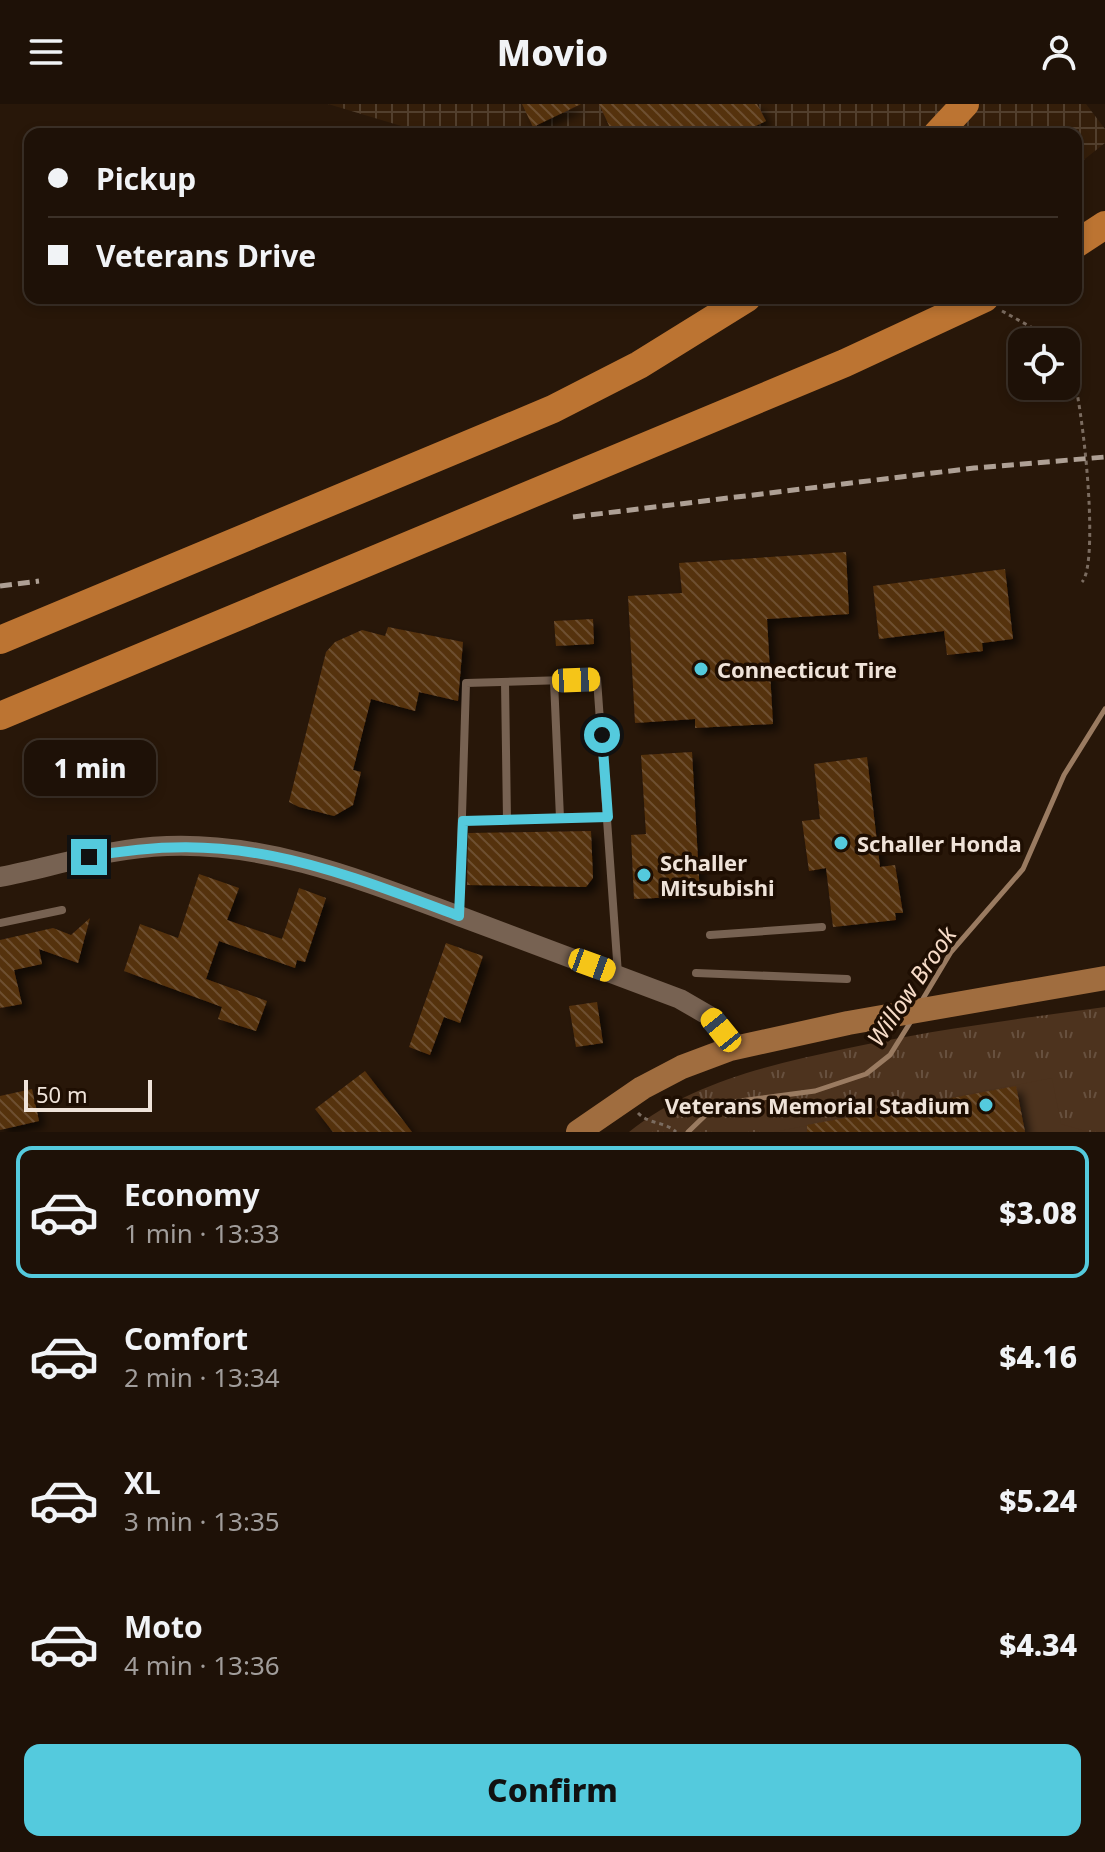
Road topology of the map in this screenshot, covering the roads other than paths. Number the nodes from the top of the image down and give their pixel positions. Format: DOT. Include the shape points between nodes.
graph roads {
  1 [pos="965,104"];
  2 [pos="943,128"];
  3 [pos="1105,225"];
  4 [pos="1082,240"];
  5 [pos="737,304"];
  6 [pos="989,304"];
  7 [pos="0,640"];
  8 [pos="554,681"];
  9 [pos="505,682"];
  10 [pos="0,716"];
  11 [pos="608,817"];
  12 [pos="560,818"];
  13 [pos="507,820"];
  14 [pos="463,821"];
  15 [pos="0,877"];
  16 [pos="62,910"];
  17 [pos="459,916"];
  18 [pos="0,923"];
  19 [pos="822,927"];
  20 [pos="710,935"];
  21 [pos="696,973"];
  22 [pos="618,975"];
  23 [pos="1105,978"];
  24 [pos="847,979"];
  25 [pos="730,1049"];
  26 [pos="578,1132"];
  1 -- 2 [label="highway"];
  3 -- 4 [label="highway"];
  5 -- 7 [label="highway" via="639,365 553,409"];
  6 -- 10 [label="highway"];
  8 -- 9 [label="lane"];
  8 -- 11 [label="lane" via="597,679"];
  8 -- 12 [label="lane"];
  9 -- 13 [label="lane"];
  9 -- 14 [label="lane" via="466,683"];
  11 -- 12 [label="lane"];
  11 -- 22 [label="lane"];
  12 -- 13 [label="lane"];
  13 -- 14 [label="lane"];
  14 -- 17 [label="lane"];
  15 -- 17 [label="street" via="144,848 231,848 326,869"];
  16 -- 18 [label="lane"];
  17 -- 22 [label="street"];
  19 -- 20 [label="lane"];
  21 -- 24 [label="lane"];
  22 -- 25 [label="street" via="697,1007 723,1032"];
  23 -- 25 [label="main road"];
  25 -- 26 [label="main road" via="642,1088"];
}
